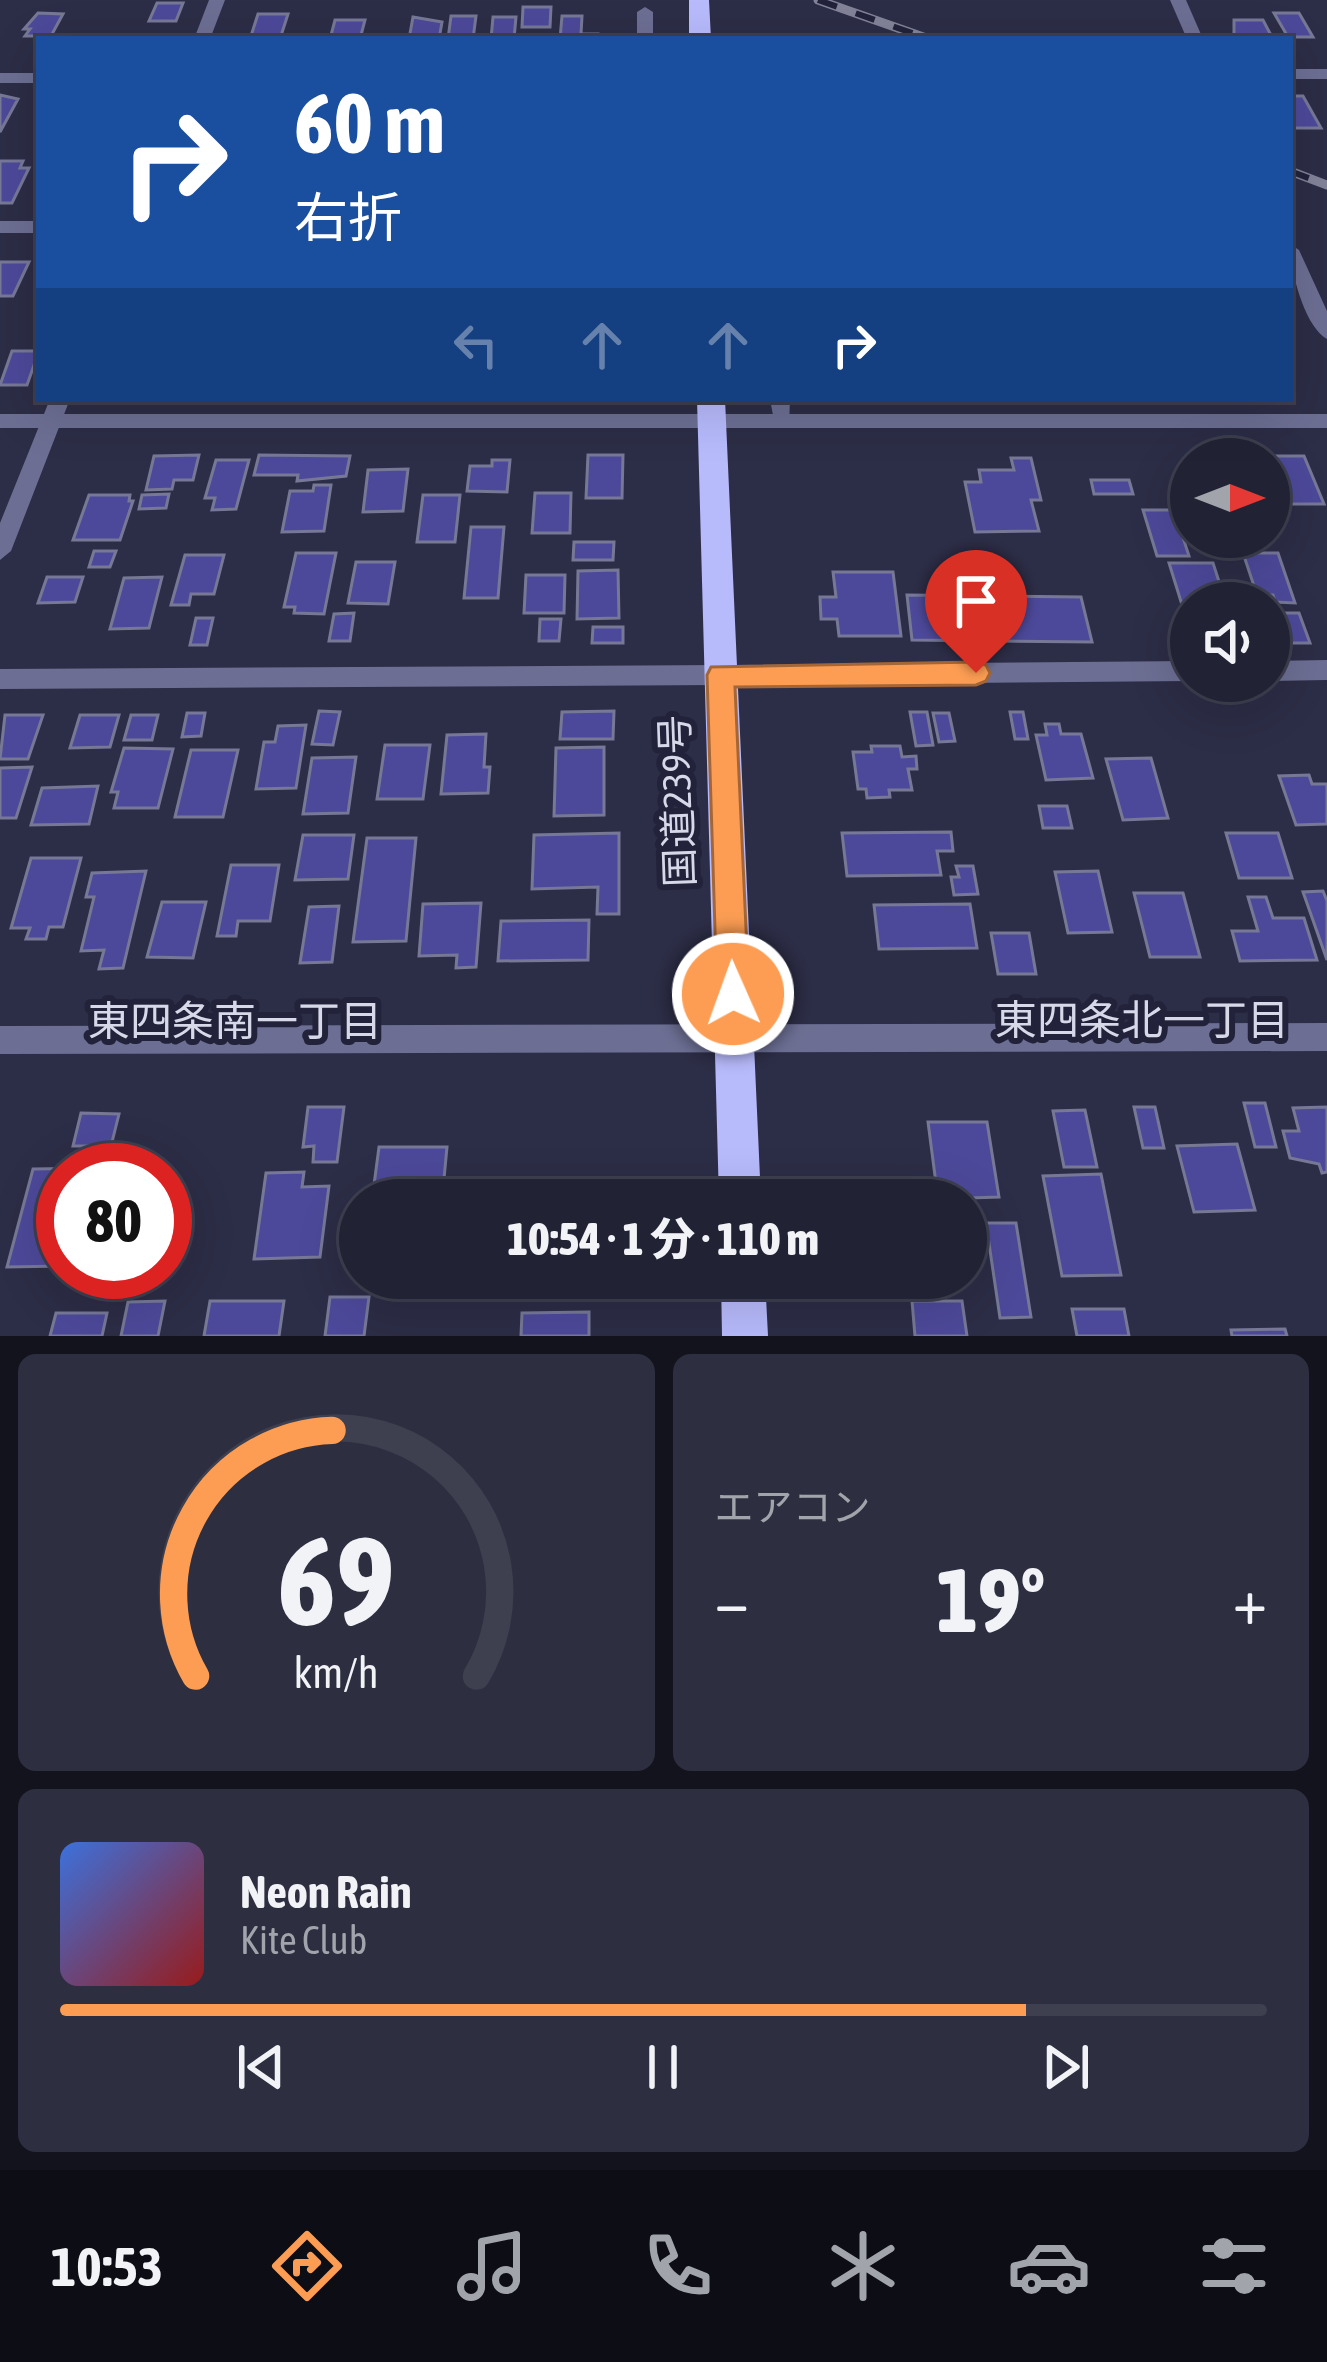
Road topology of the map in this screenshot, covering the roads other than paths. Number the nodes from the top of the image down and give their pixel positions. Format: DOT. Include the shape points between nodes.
graph roads {
  1 [pos="217,0"];
  2 [pos="699,0"];
  3 [pos="1178,0"];
  4 [pos="645,12"];
  5 [pos="203,36"];
  6 [pos="645,36"];
  7 [pos="700,36"];
  8 [pos="1194,36"];
  9 [pos="1293,74"];
  10 [pos="1327,74"];
  11 [pos="0,78"];
  12 [pos="36,78"];
  13 [pos="0,227"];
  14 [pos="36,227"];
  15 [pos="1293,257"];
  16 [pos="1327,332"];
  17 [pos="55,410"];
  18 [pos="711,410"];
  19 [pos="781,410"];
  20 [pos="0,421"];
  21 [pos="1327,421"];
  22 [pos="0,551"];
  23 [pos="1327,670"];
  24 [pos="1170,671"];
  25 [pos="1290,671"];
  26 [pos="721,675"];
  27 [pos="0,679"];
  28 [pos="1327,1037"];
  29 [pos="735,1039"];
  30 [pos="0,1040"];
  31 [pos="739,1179"];
  32 [pos="744,1299"];
  33 [pos="745,1336"];
  1 -- 5 [label="street"];
  2 -- 7 [label="highway"];
  3 -- 8 [label="street"];
  4 -- 6 [label="street"];
  9 -- 10 [label="street"];
  11 -- 12 [label="street"];
  13 -- 14 [label="street"];
  15 -- 16 [label="street"];
  17 -- 18 [label="street"];
  17 -- 20 [label="street"];
  17 -- 22 [label="street"];
  18 -- 19 [label="street"];
  18 -- 26 [label="highway, 国道239号"];
  19 -- 21 [label="street"];
  23 -- 25 [label="street"];
  24 -- 26 [label="street"];
  26 -- 27 [label="street"];
  26 -- 29 [label="highway, 国道239号"];
  28 -- 29 [label="street"];
  29 -- 30 [label="street"];
  29 -- 31 [label="highway, 国道239号"];
  32 -- 33 [label="highway"];
}
